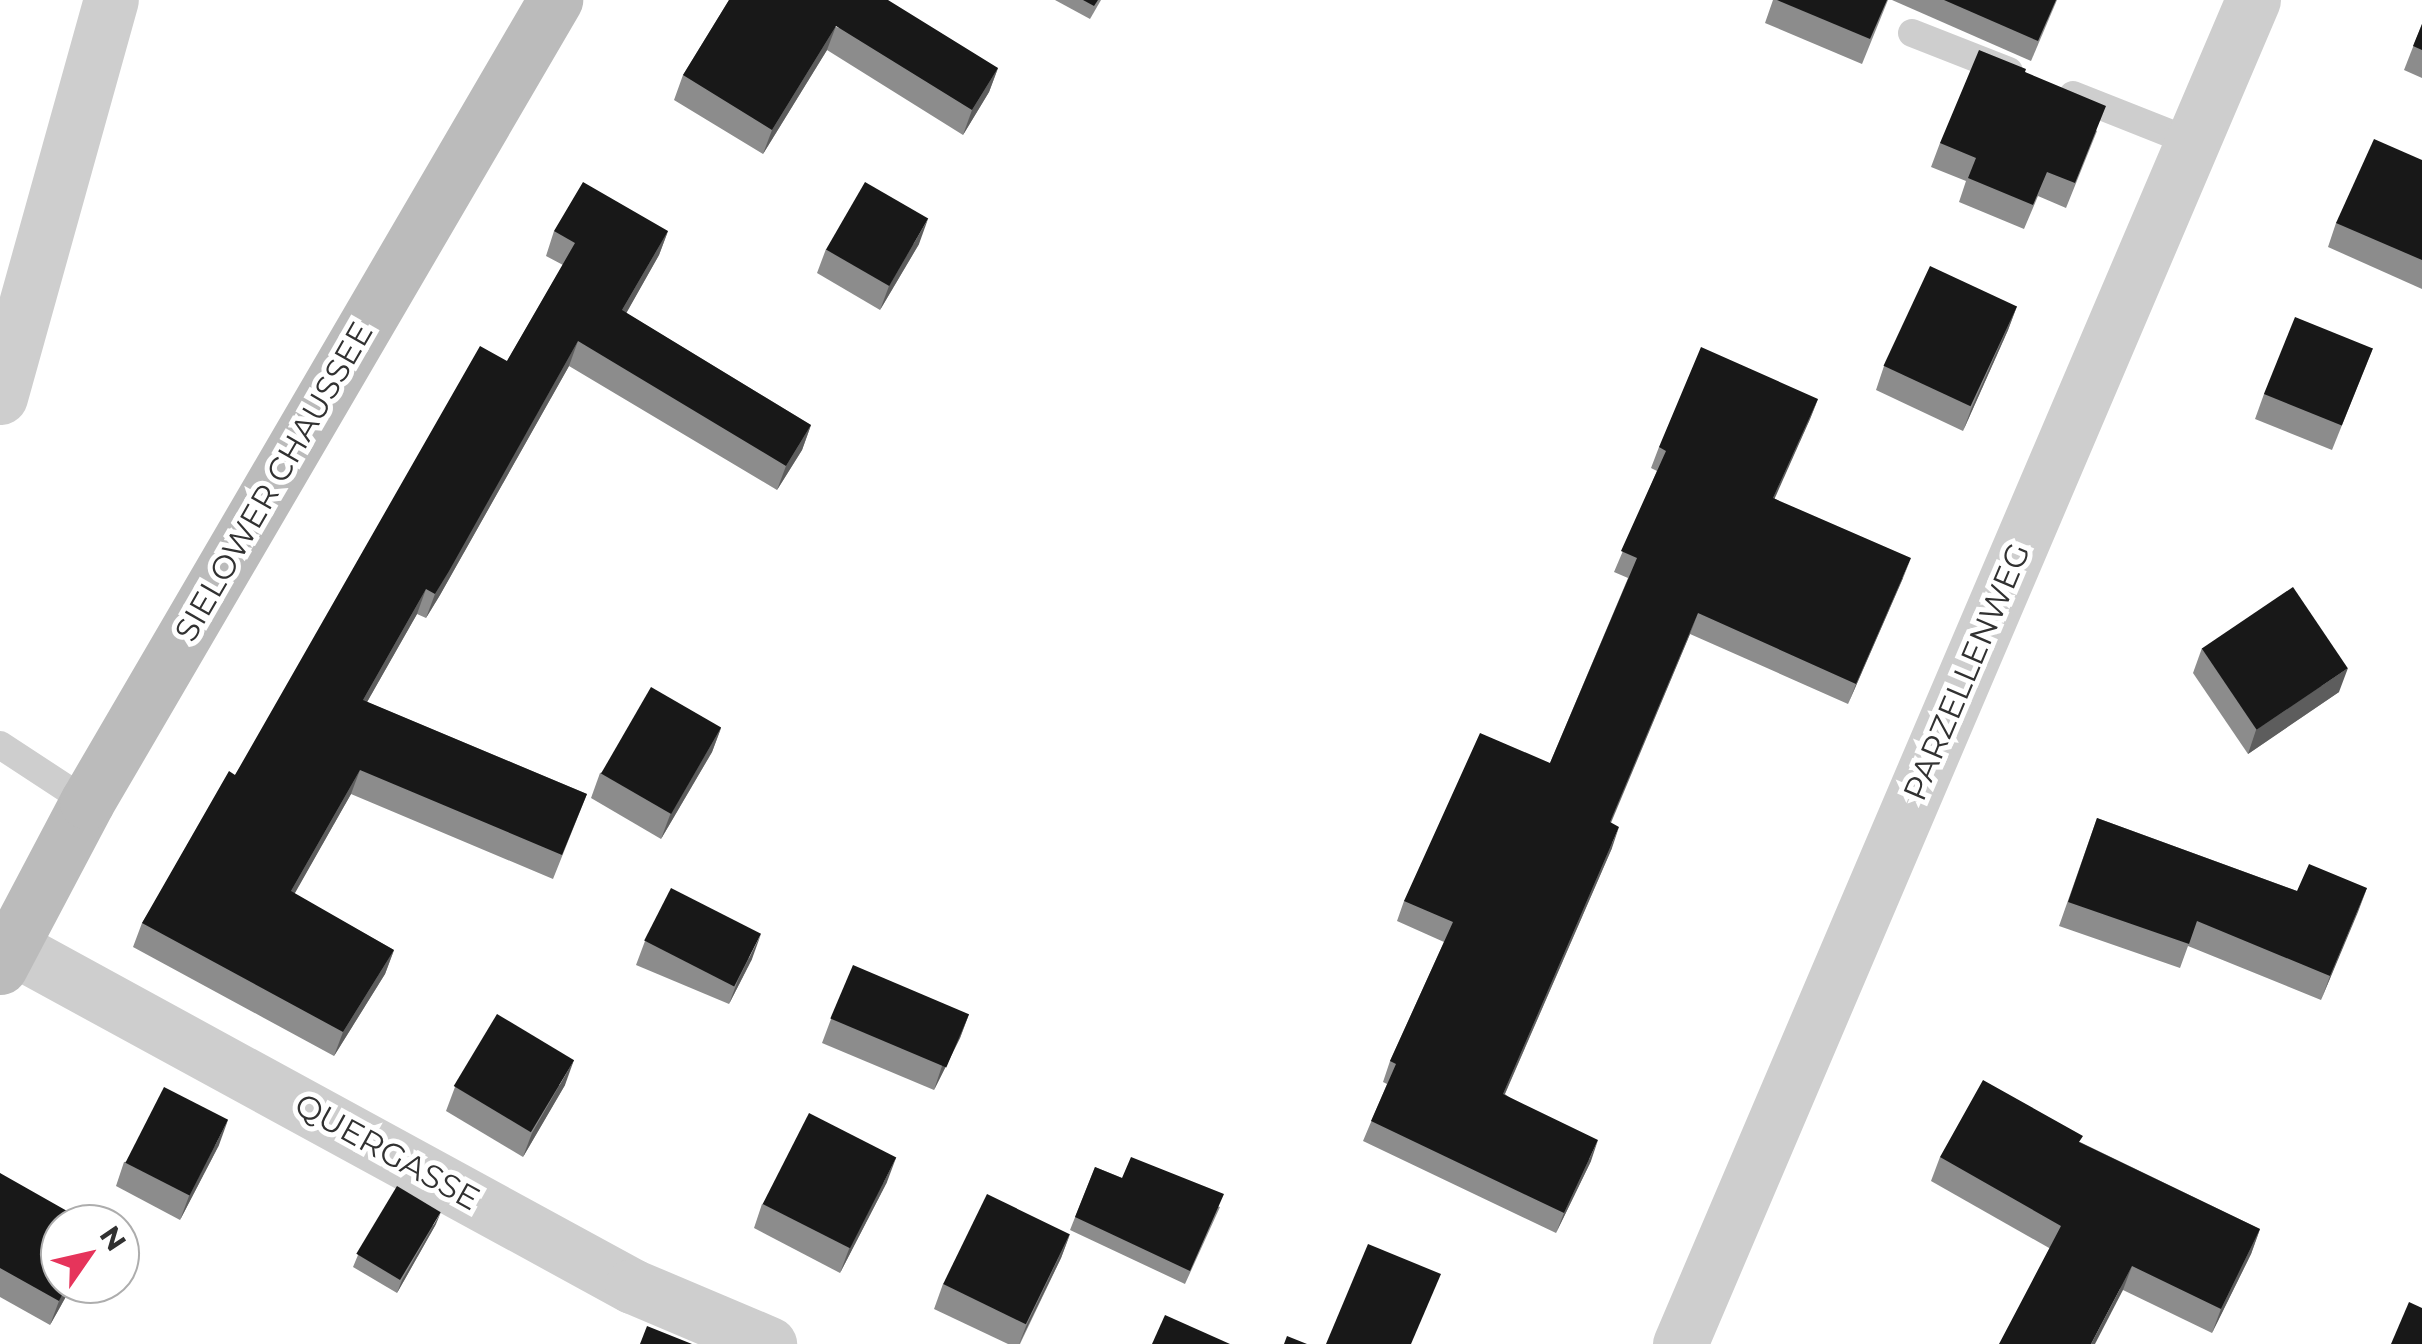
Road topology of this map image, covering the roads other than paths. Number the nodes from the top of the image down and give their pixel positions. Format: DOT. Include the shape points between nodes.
graph roads {
  1 [pos="111,0"];
  2 [pos="555,0"];
  3 [pos="2252,0"];
  4 [pos="1912,33"];
  5 [pos="2192,142"];
  6 [pos="0,396"];
  7 [pos="0,745"];
  8 [pos="88,802"];
  9 [pos="6,957"];
  10 [pos="769,1344"];
  11 [pos="1680,1344"];
  1 -- 6 [label="street"];
  2 -- 8 [label="main road, SIELOWER CHAUSSEE"];
  3 -- 5 [label="street, PARZELLENWEG"];
  4 -- 5 [label="lane"];
  5 -- 11 [label="street, PARZELLENWEG"];
  7 -- 8 [label="lane"];
  8 -- 9 [label="main road, SIELOWER CHAUSSEE"];
  9 -- 10 [label="street, QUERGASSE" via="632,1286"];
}
